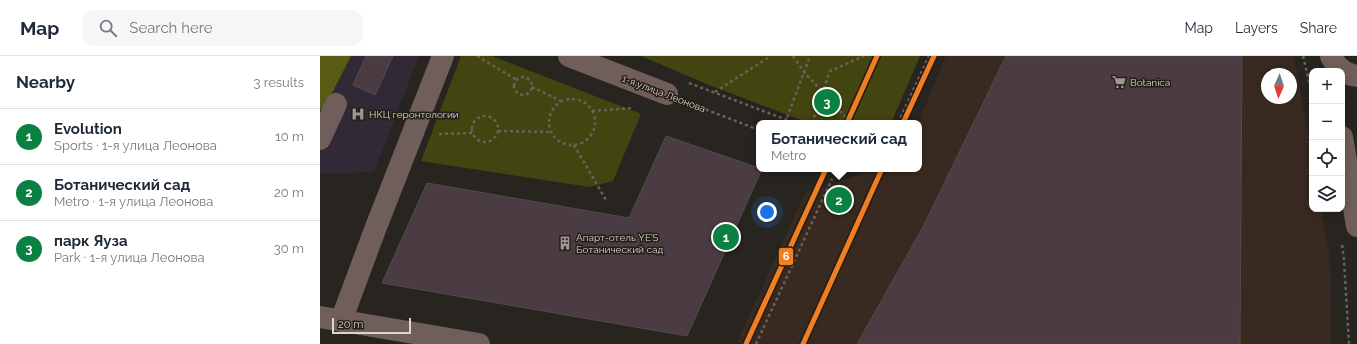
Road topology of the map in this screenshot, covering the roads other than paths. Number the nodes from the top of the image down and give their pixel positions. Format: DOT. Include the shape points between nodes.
graph roads {
  1 [pos="443,56"];
  2 [pos="569,56"];
  3 [pos="1330,56"];
  4 [pos="1332,68"];
  5 [pos="1357,76"];
  6 [pos="667,94"];
  7 [pos="336,104"];
  8 [pos="320,139"];
  9 [pos="1343,140"];
  10 [pos="1357,226"];
  11 [pos="320,317"];
  12 [pos="341,321"];
  13 [pos="479,344"];
  1 -- 12 [label="street"];
  2 -- 6 [label="street, 1-я улица Леонова"];
  3 -- 4 [label="street"];
  3 -- 5 [label="street" via="1341,70"];
  7 -- 8 [label="street"];
  9 -- 10 [label="street"];
  11 -- 12 [label="street"];
  12 -- 13 [label="street"];
}
